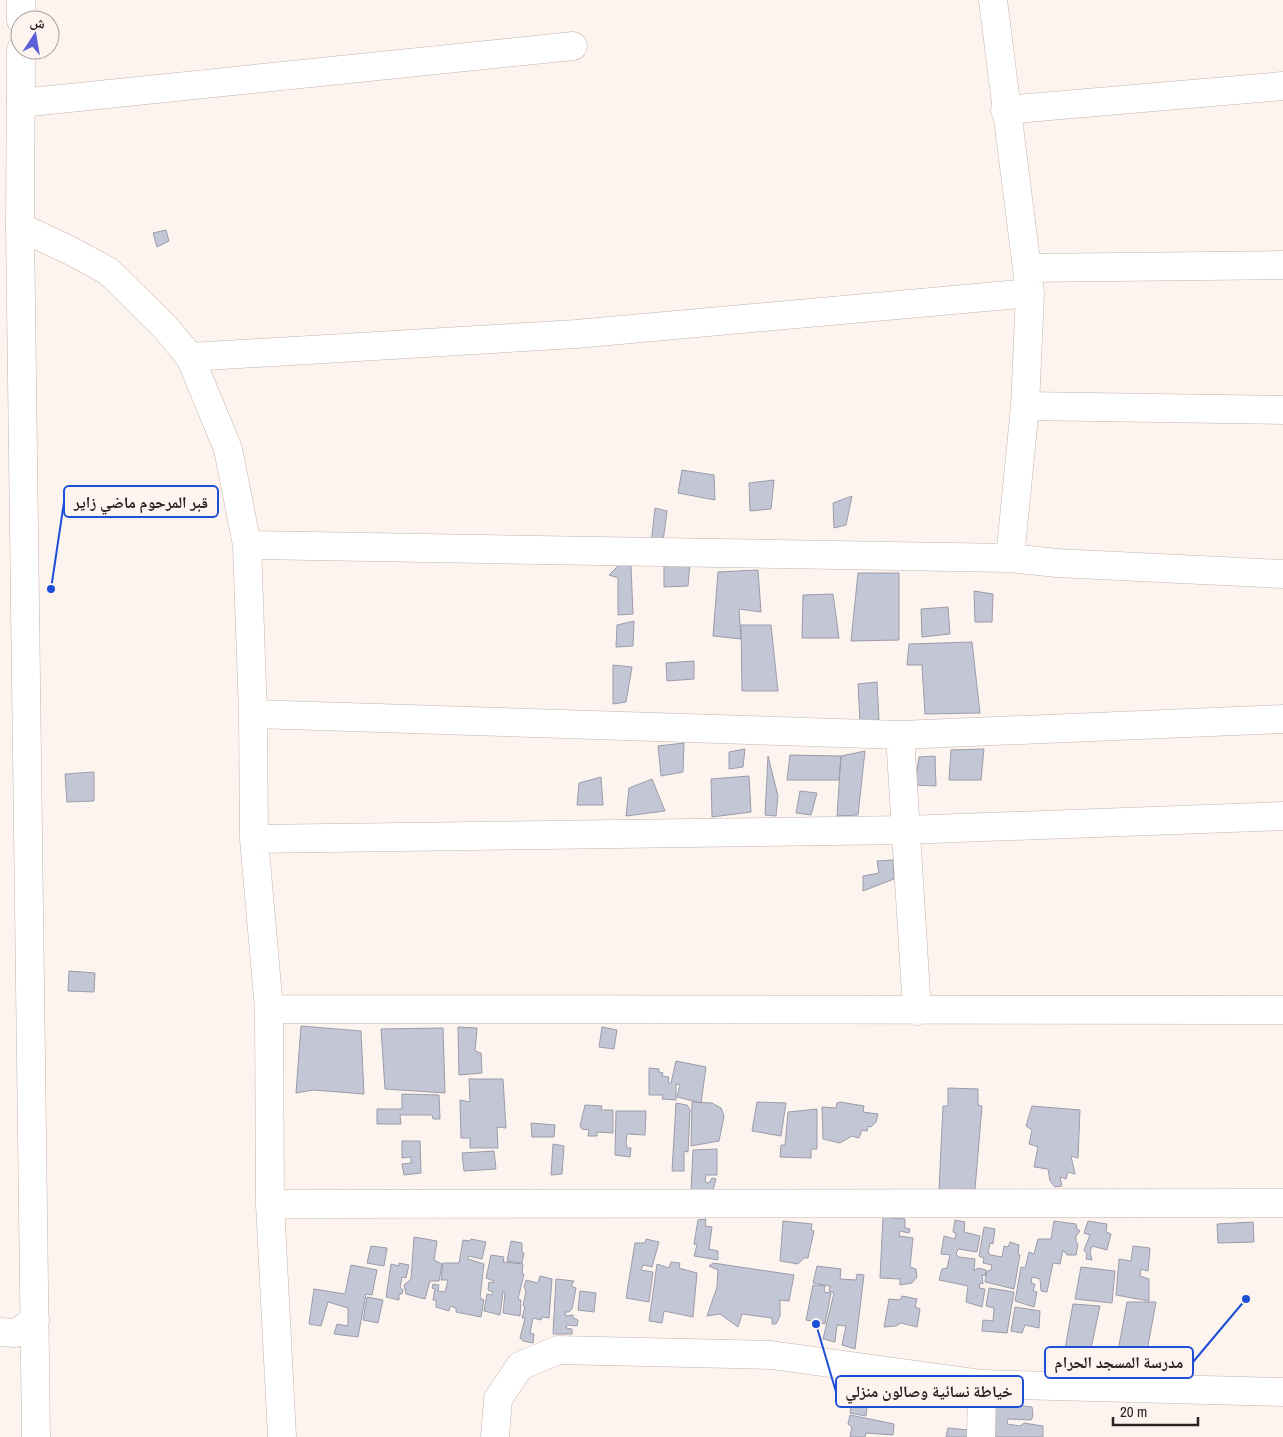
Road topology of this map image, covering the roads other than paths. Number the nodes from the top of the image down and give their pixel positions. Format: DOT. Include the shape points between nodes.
graph roads {
  1 [pos="993,0"];
  2 [pos="573,46"];
  3 [pos="21,60"];
  4 [pos="1283,86"];
  5 [pos="21,103"];
  6 [pos="1005,110"];
  7 [pos="20,228"];
  8 [pos="1283,265"];
  9 [pos="1029,281"];
  10 [pos="190,357"];
  11 [pos="1025,406"];
  12 [pos="1283,410"];
  13 [pos="247,545"];
  14 [pos="1010,558"];
  15 [pos="1283,574"];
  16 [pos="253,714"];
  17 [pos="1283,719"];
  18 [pos="900,735"];
  19 [pos="1283,816"];
  20 [pos="906,830"];
  21 [pos="254,839"];
  22 [pos="269,1009"];
  23 [pos="917,1010"];
  24 [pos="1283,1010"];
  25 [pos="1283,1203"];
  26 [pos="270,1204"];
  27 [pos="35,1320"];
  28 [pos="0,1332"];
  29 [pos="982,1384"];
  30 [pos="1283,1392"];
  31 [pos="36,1437"];
  32 [pos="282,1437"];
  33 [pos="495,1437"];
  34 [pos="981,1437"];
  1 -- 6 [label="street"];
  2 -- 5 [label="street"];
  3 -- 5 [label="street"];
  4 -- 6 [label="street"];
  5 -- 7 [label="street"];
  6 -- 9 [label="street"];
  7 -- 10 [label="street" via="108,270"];
  7 -- 27 [label="street"];
  8 -- 9 [label="street"];
  9 -- 10 [label="street" via="576,334"];
  9 -- 11 [label="street"];
  10 -- 13 [label="street" via="228,449"];
  11 -- 12 [label="street"];
  11 -- 14 [label="street"];
  13 -- 14 [label="street"];
  13 -- 16 [label="street"];
  14 -- 15 [label="street"];
  16 -- 18 [label="street"];
  16 -- 21 [label="street"];
  17 -- 18 [label="street"];
  18 -- 20 [label="street"];
  19 -- 20 [label="street"];
  20 -- 21 [label="street"];
  20 -- 23 [label="street"];
  21 -- 22 [label="street"];
  22 -- 23 [label="street"];
  22 -- 26 [label="street"];
  23 -- 24 [label="street"];
  25 -- 26 [label="street"];
  26 -- 32 [label="street"];
  27 -- 28 [label="street" via="16,1332"];
  27 -- 31 [label="street"];
  29 -- 30 [label="street"];
  29 -- 33 [label="street" via="770,1355 558,1350 520,1366 498,1399"];
  29 -- 34 [label="street"];
}
